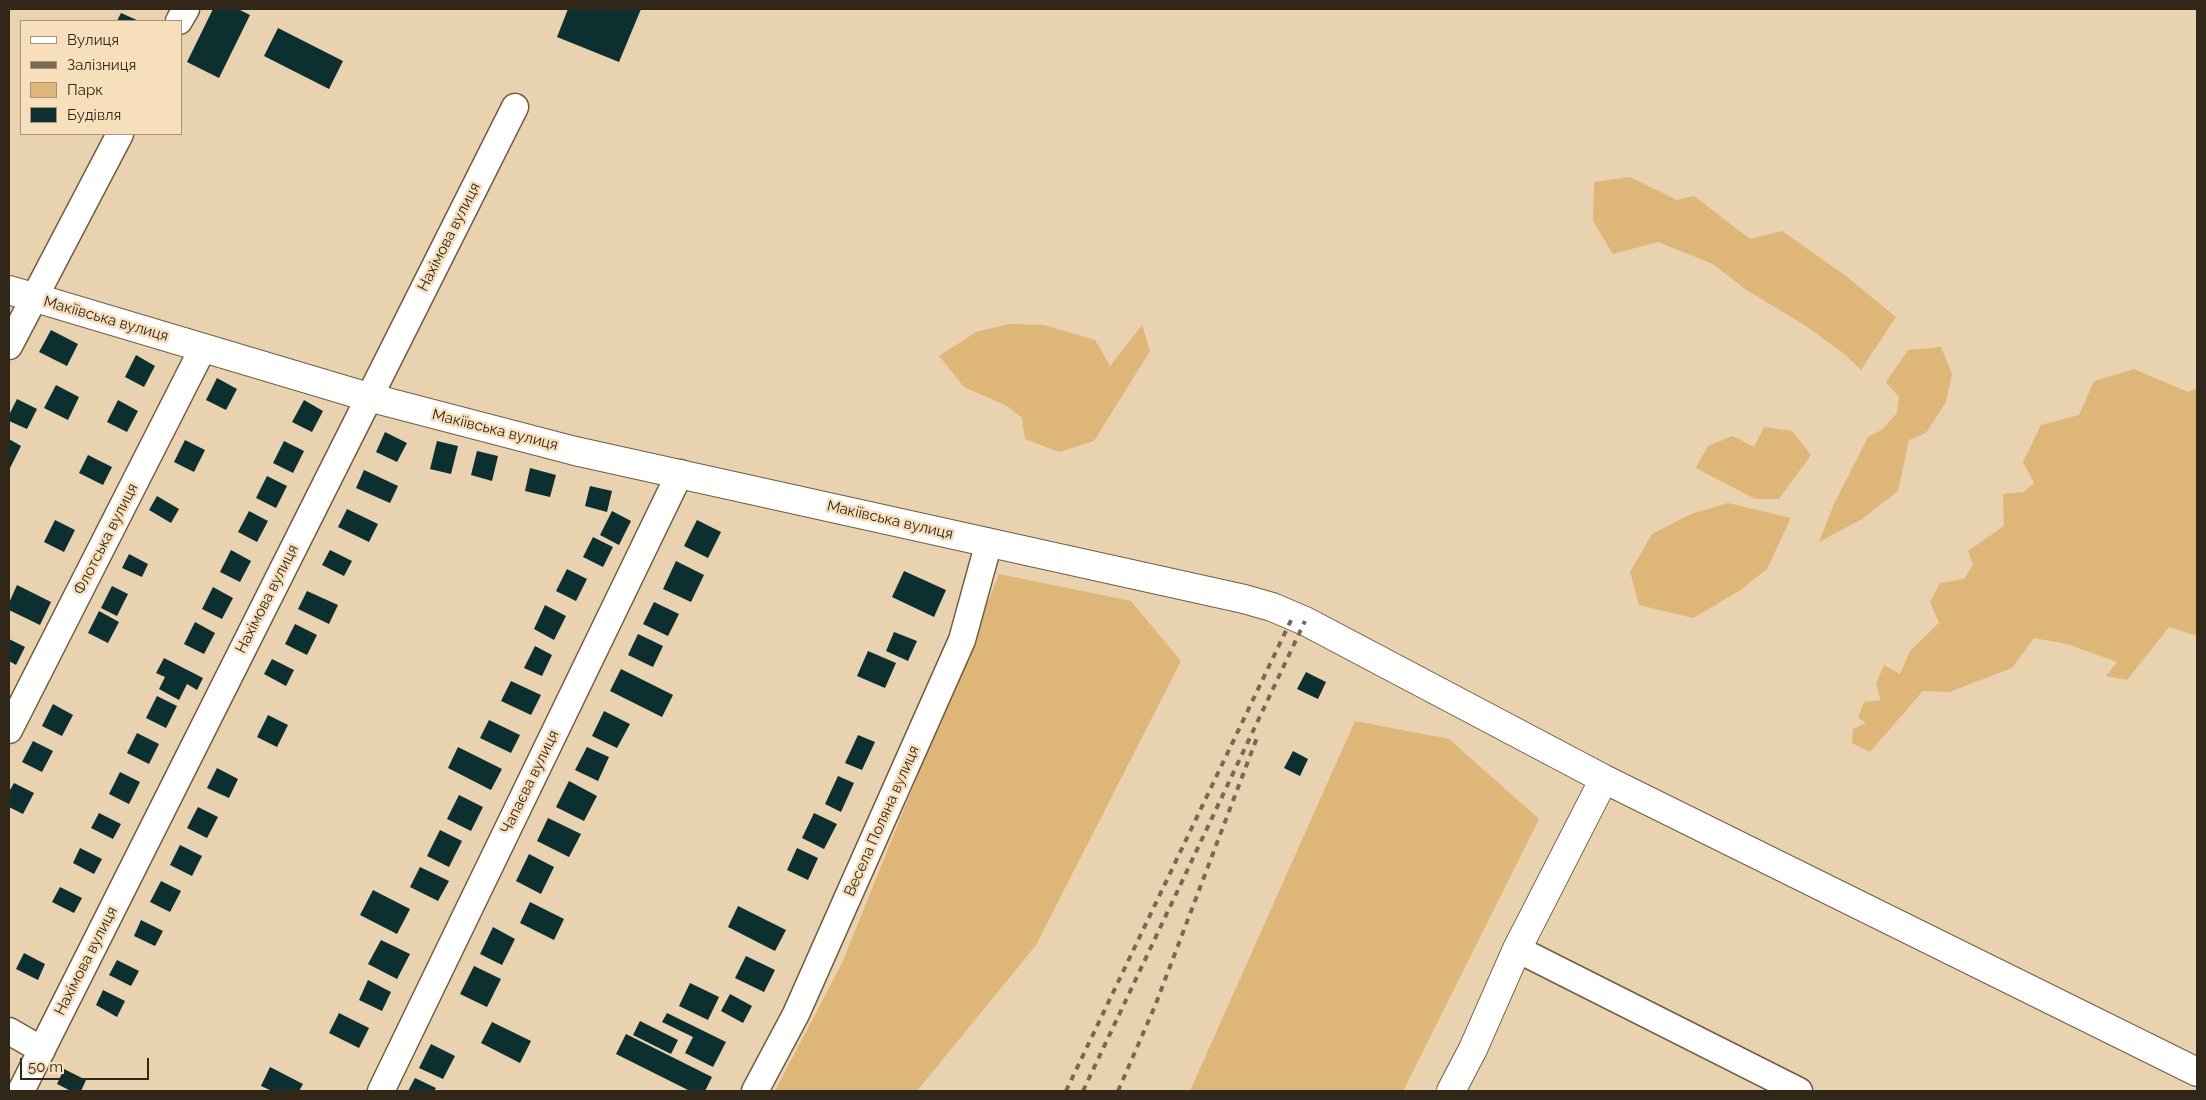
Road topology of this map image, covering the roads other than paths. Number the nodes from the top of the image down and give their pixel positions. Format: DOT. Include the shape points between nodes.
graph roads {
  1 [pos="186,9"];
  2 [pos="180,20"];
  3 [pos="515,107"];
  4 [pos="119,135"];
  5 [pos="21,294"];
  6 [pos="9,346"];
  7 [pos="203,348"];
  8 [pos="368,397"];
  9 [pos="680,473"];
  10 [pos="989,542"];
  11 [pos="9,730"];
  12 [pos="1604,780"];
  13 [pos="1517,949"];
  14 [pos="9,1031"];
  15 [pos="42,1050"];
  16 [pos="2197,1072"];
  17 [pos="21,1091"];
  18 [pos="381,1091"];
  19 [pos="755,1091"];
  20 [pos="1451,1091"];
  21 [pos="1799,1091"];
  1 -- 2 [label="street"];
  3 -- 8 [label="street, Нахімова вулиця"];
  4 -- 5 [label="street"];
  5 -- 6 [label="street"];
  5 -- 7 [label="main road, Макіївська вулиця"];
  7 -- 8 [label="main road, Макіївська вулиця"];
  7 -- 11 [label="street, Флотська вулиця"];
  8 -- 9 [label="main road, Макіївська вулиця" via="575,451"];
  8 -- 15 [label="street, Нахімова вулиця"];
  9 -- 10 [label="main road, Макіївська вулиця"];
  9 -- 18 [label="street, Чапаєва вулиця"];
  10 -- 12 [label="main road, Макіївська вулиця" via="1272,608 1305,621"];
  10 -- 19 [label="street, Весела Поляна вулиця" via="962,640 796,1014"];
  12 -- 13 [label="main road"];
  12 -- 16 [label="main road, Макіївська вулиця"];
  13 -- 20 [label="main road"];
  13 -- 21 [label="street"];
  14 -- 15 [label="street"];
  15 -- 17 [label="street, Нахімова вулиця"];
}
